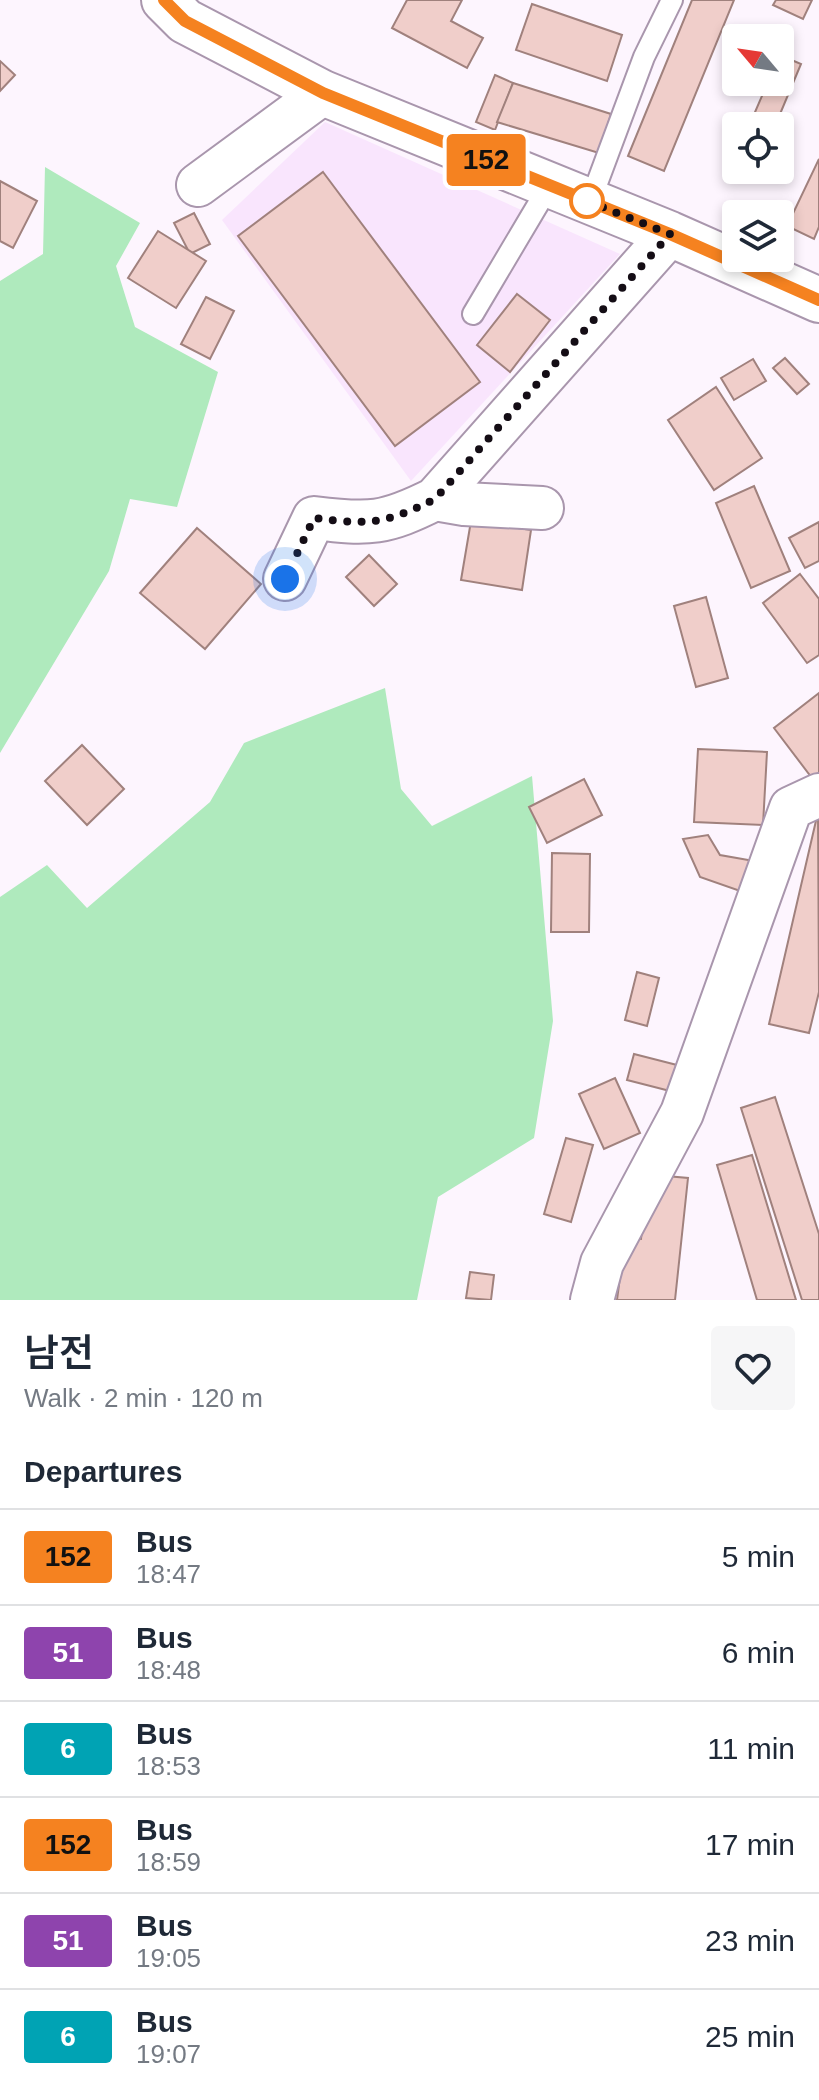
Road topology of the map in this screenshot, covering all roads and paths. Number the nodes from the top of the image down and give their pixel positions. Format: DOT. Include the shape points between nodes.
graph roads {
  1 [pos="164,0"];
  2 [pos="672,0"];
  3 [pos="323,93"];
  4 [pos="198,185"];
  5 [pos="549,186"];
  6 [pos="590,202"];
  7 [pos="670,234"];
  8 [pos="819,300"];
  9 [pos="473,314"];
  10 [pos="435,499"];
  11 [pos="542,508"];
  12 [pos="285,579"];
  13 [pos="819,795"];
  14 [pos="592,1300"];
  1 -- 3 [label="main road" via="185,21"];
  2 -- 6 [label="lane" via="644,57"];
  3 -- 4 [label="street"];
  3 -- 5 [label="main road"];
  5 -- 6 [label="main road"];
  5 -- 9 [label="lane"];
  6 -- 7 [label="main road"];
  7 -- 8 [label="main road"];
  7 -- 10 [label="street"];
  10 -- 11 [label="street"];
  10 -- 12 [label="street" via="399,517 360,524 314,518"];
  13 -- 14 [label="street" via="791,808 682,1113 602,1263"];
}
